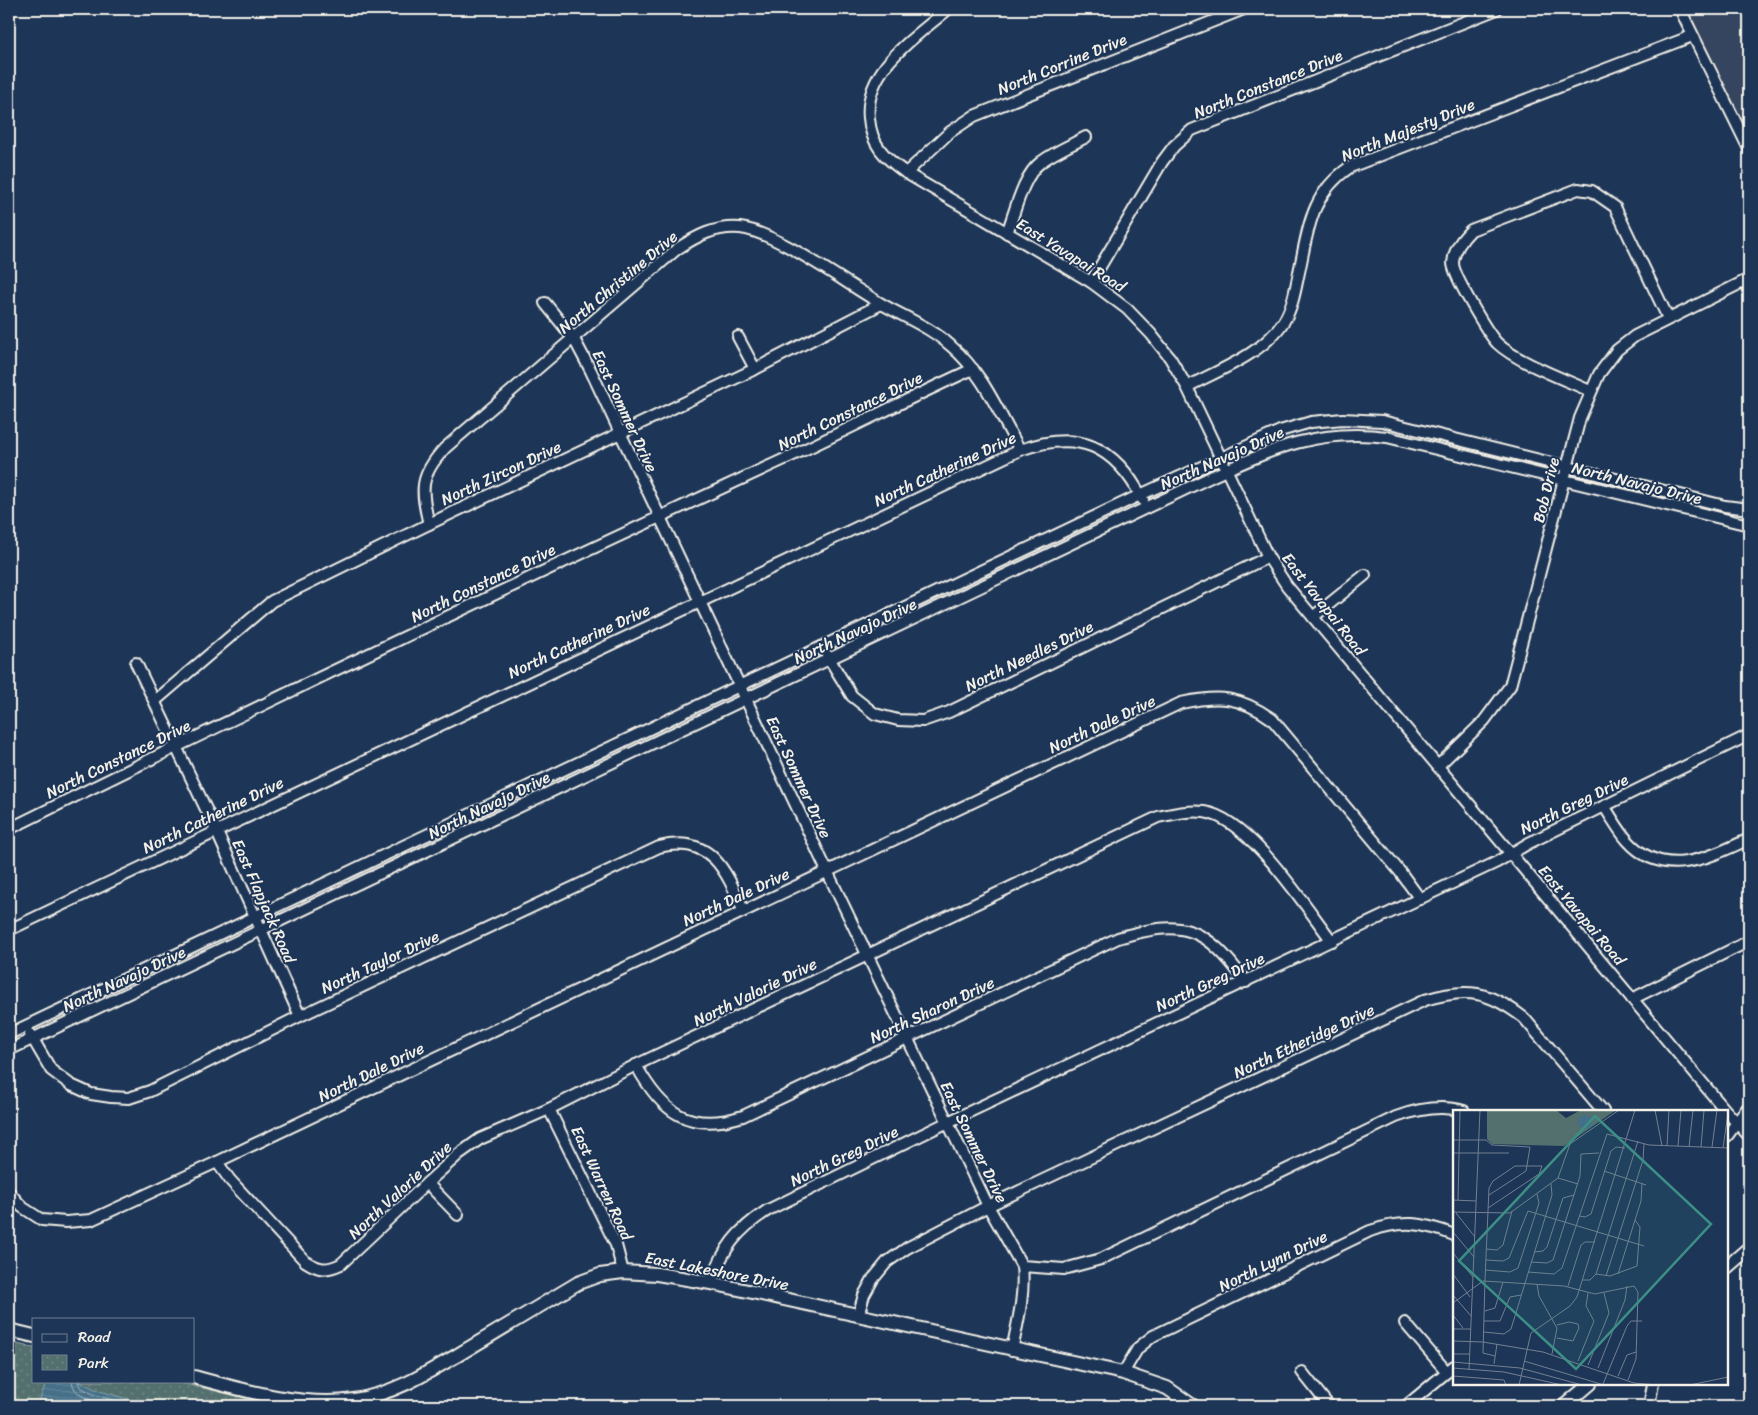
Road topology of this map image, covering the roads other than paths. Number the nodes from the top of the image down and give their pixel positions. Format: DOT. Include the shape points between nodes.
graph roads {
  1 [pos="948,9"];
  2 [pos="1244,9"];
  3 [pos="1497,9"];
  4 [pos="1680,9"];
  5 [pos="1692,36"];
  6 [pos="1086,137"];
  7 [pos="1749,149"];
  8 [pos="906,173"];
  9 [pos="1007,233"];
  10 [pos="1749,279"];
  11 [pos="1091,282"];
  12 [pos="545,303"];
  13 [pos="881,304"];
  14 [pos="1668,318"];
  15 [pos="738,337"];
  16 [pos="574,339"];
  17 [pos="755,369"];
  18 [pos="973,369"];
  19 [pos="1187,387"];
  20 [pos="1590,392"];
  21 [pos="1410,427"];
  22 [pos="619,434"];
  23 [pos="1407,441"];
  24 [pos="1020,450"];
  25 [pos="1222,457"];
  26 [pos="1567,466"];
  27 [pos="1228,469"];
  28 [pos="1564,480"];
  29 [pos="1140,495"];
  30 [pos="1708,502"];
  31 [pos="1146,508"];
  32 [pos="1749,509"];
  33 [pos="1704,515"];
  34 [pos="659,516"];
  35 [pos="429,524"];
  36 [pos="1749,525"];
  37 [pos="1268,557"];
  38 [pos="1365,575"];
  39 [pos="699,601"];
  40 [pos="1313,618"];
  41 [pos="823,647"];
  42 [pos="829,660"];
  43 [pos="136,663"];
  44 [pos="741,686"];
  45 [pos="747,698"];
  46 [pos="155,701"];
  47 [pos="1749,735"];
  48 [pos="175,747"];
  49 [pos="1438,766"];
  50 [pos="1604,806"];
  51 [pos="9,829"];
  52 [pos="216,830"];
  53 [pos="1749,839"];
  54 [pos="1510,853"];
  55 [pos="826,871"];
  56 [pos="1420,899"];
  57 [pos="743,910"];
  58 [pos="255,916"];
  59 [pos="9,930"];
  60 [pos="261,930"];
  61 [pos="1332,941"];
  62 [pos="1749,941"];
  63 [pos="867,954"];
  64 [pos="1246,982"];
  65 [pos="1632,999"];
  66 [pos="300,1016"];
  67 [pos="26,1026"];
  68 [pos="9,1034"];
  69 [pos="907,1038"];
  70 [pos="32,1039"];
  71 [pos="9,1050"];
  72 [pos="636,1065"];
  73 [pos="1749,1106"];
  74 [pos="549,1109"];
  75 [pos="1456,1110"];
  76 [pos="1601,1110"];
  77 [pos="1725,1110"];
  78 [pos="1728,1113"];
  79 [pos="948,1122"];
  80 [pos="1737,1124"];
  81 [pos="1728,1135"];
  82 [pos="1749,1136"];
  83 [pos="217,1162"];
  84 [pos="427,1183"];
  85 [pos="9,1192"];
  86 [pos="988,1206"];
  87 [pos="458,1215"];
  88 [pos="1453,1235"];
  89 [pos="1749,1248"];
  90 [pos="1022,1266"];
  91 [pos="1728,1266"];
  92 [pos="623,1272"];
  93 [pos="711,1283"];
  94 [pos="858,1316"];
  95 [pos="1405,1324"];
  96 [pos="9,1330"];
  97 [pos="32,1336"];
  98 [pos="1012,1350"];
  99 [pos="1451,1369"];
  100 [pos="1302,1372"];
  101 [pos="1123,1373"];
  102 [pos="195,1377"];
  103 [pos="1589,1385"];
  104 [pos="1653,1385"];
  105 [pos="1193,1406"];
  106 [pos="1329,1406"];
  107 [pos="1406,1406"];
  108 [pos="1564,1406"];
  109 [pos="1649,1406"];
  1 -- 8 [label="street, East Yavapai Road" via="886,65 873,84 868,105 876,146 886,159"];
  2 -- 8 [label="street, North Corrine Drive" via="974,116 950,132"];
  3 -- 11 [label="street, North Constance Drive" via="1192,130 1162,162"];
  4 -- 5 [label="street"];
  5 -- 7 [label="street"];
  5 -- 19 [label="street, North Majesty Drive" via="1350,167 1333,179 1319,198 1309,222 1296,286 1284,321 1270,339 1249,354"];
  6 -- 9 [label="street" via="1040,162 1024,186"];
  8 -- 9 [label="street, East Yavapai Road"];
  9 -- 11 [label="street, East Yavapai Road"];
  10 -- 14 [label="street, Bob Drive"];
  11 -- 19 [label="street, East Yavapai Road" via="1127,309 1151,334"];
  12 -- 16 [label="street, East Sommer Drive"];
  13 -- 16 [label="street, North Christine Drive" via="766,236 741,228 716,228 677,249"];
  13 -- 17 [label="street, North Zircon Drive"];
  13 -- 18 [label="street, North Christine Drive" via="920,324 951,346"];
  14 -- 20 [label="street, Bob Drive" via="1617,350"];
  14 -- 20 [label="street" via="1615,207 1592,191 1578,189 1471,230 1461,240 1453,265 1489,332 1498,344 1513,354"];
  15 -- 17 [label="street"];
  16 -- 22 [label="street, East Sommer Drive"];
  16 -- 35 [label="street, North Christine Drive" via="432,462 424,478 422,497"];
  17 -- 22 [label="street, North Zircon Drive"];
  18 -- 24 [label="street, North Christine Drive" via="985,384"];
  18 -- 34 [label="street, North Constance Drive"];
  19 -- 25 [label="street, East Yavapai Road"];
  20 -- 26 [label="street, Bob Drive"];
  21 -- 23 [label="street"];
  21 -- 25 [label="street, North Navajo Drive" via="1368,419 1311,422 1280,431"];
  21 -- 26 [label="street, North Navajo Drive"];
  22 -- 34 [label="street, East Sommer Drive"];
  22 -- 35 [label="street, North Zircon Drive"];
  23 -- 27 [label="street, North Navajo Drive" via="1367,434 1314,437 1287,444"];
  23 -- 28 [label="street, North Navajo Drive"];
  24 -- 29 [label="street, North Catherine Drive" via="1056,440 1098,449 1116,461"];
  24 -- 39 [label="street, North Catherine Drive"];
  25 -- 27 [label="street, East Yavapai Road"];
  25 -- 29 [label="street, North Navajo Drive"];
  26 -- 28 [label="street, Bob Drive"];
  26 -- 30 [label="street, North Navajo Drive"];
  27 -- 31 [label="street, North Navajo Drive"];
  27 -- 37 [label="street, East Yavapai Road"];
  28 -- 33 [label="street, North Navajo Drive"];
  28 -- 49 [label="street, Bob Drive" via="1510,686 1484,721"];
  29 -- 31 [label="street, North Catherine Drive"];
  29 -- 41 [label="street, North Navajo Drive"];
  30 -- 32 [label="street, North Navajo Drive"];
  30 -- 33 [label="street"];
  31 -- 42 [label="street, North Navajo Drive"];
  33 -- 36 [label="street, North Navajo Drive"];
  34 -- 39 [label="street, East Sommer Drive"];
  34 -- 48 [label="street, North Constance Drive"];
  35 -- 46 [label="street, North Zircon Drive" via="272,601"];
  37 -- 40 [label="street, East Yavapai Road"];
  37 -- 42 [label="street, North Needles Drive" via="949,712 923,721 898,720 875,714 852,696"];
  38 -- 40 [label="street"];
  39 -- 44 [label="street, East Sommer Drive"];
  39 -- 52 [label="street, North Catherine Drive"];
  40 -- 49 [label="street, East Yavapai Road"];
  41 -- 42 [label="street, North Needles Drive"];
  41 -- 44 [label="street, North Navajo Drive"];
  42 -- 45 [label="street, North Navajo Drive"];
  43 -- 46 [label="street, East Flapjack Road"];
  44 -- 45 [label="street, East Sommer Drive"];
  44 -- 58 [label="street, North Navajo Drive"];
  45 -- 55 [label="street, East Sommer Drive"];
  45 -- 60 [label="street, North Navajo Drive"];
  46 -- 48 [label="street, East Flapjack Road"];
  47 -- 50 [label="street, North Greg Drive"];
  48 -- 51 [label="street, North Constance Drive"];
  48 -- 52 [label="street, East Flapjack Road"];
  49 -- 54 [label="street, East Yavapai Road"];
  50 -- 53 [label="street" via="1628,842 1646,856 1667,863 1706,859"];
  50 -- 54 [label="street, North Greg Drive"];
  52 -- 58 [label="street, East Flapjack Road"];
  52 -- 59 [label="street, North Catherine Drive"];
  54 -- 56 [label="street, North Greg Drive"];
  54 -- 65 [label="street, East Yavapai Road"];
  55 -- 56 [label="street, North Dale Drive" via="1181,703 1208,697 1229,698 1255,707 1272,719"];
  55 -- 57 [label="street, North Dale Drive"];
  55 -- 63 [label="street, East Sommer Drive"];
  56 -- 61 [label="street, North Greg Drive"];
  57 -- 66 [label="street, North Taylor Drive" via="728,874 715,858 698,846 674,844 659,847"];
  57 -- 83 [label="street, North Dale Drive"];
  58 -- 60 [label="street, East Flapjack Road"];
  58 -- 67 [label="street, North Navajo Drive"];
  60 -- 66 [label="street, East Flapjack Road"];
  60 -- 70 [label="street, North Navajo Drive"];
  61 -- 63 [label="street, North Valorie Drive" via="1246,835 1225,819 1205,812 1185,811 1158,817"];
  61 -- 64 [label="street, North Greg Drive"];
  62 -- 65 [label="street"];
  63 -- 69 [label="street, East Sommer Drive"];
  63 -- 72 [label="street, North Valorie Drive"];
  64 -- 69 [label="street, North Sharon Drive" via="1210,940 1189,930 1163,928 1140,931 1118,938"];
  64 -- 79 [label="street, North Greg Drive"];
  65 -- 77 [label="street, East Yavapai Road"];
  66 -- 70 [label="street, North Taylor Drive" via="150,1091 129,1098 92,1094 71,1085 51,1070"];
  67 -- 68 [label="street, North Navajo Drive"];
  67 -- 70 [label="street, North Taylor Drive"];
  69 -- 72 [label="street, North Sharon Drive" via="725,1122 704,1123 681,1117 660,1102"];
  69 -- 79 [label="street, East Sommer Drive"];
  70 -- 71 [label="street, North Navajo Drive"];
  72 -- 74 [label="street, North Valorie Drive"];
  73 -- 80 [label="street"];
  74 -- 84 [label="street, North Valorie Drive" via="480,1139"];
  74 -- 92 [label="street, East Warren Road" via="616,1245"];
  75 -- 90 [label="street" via="1416,1110 1396,1117 1101,1259 1064,1268"];
  76 -- 86 [label="street, North Etheridge Drive" via="1518,1014 1486,995 1450,992 1425,1000"];
  78 -- 80 [label="street, East Yavapai Road"];
  79 -- 86 [label="street, East Sommer Drive"];
  79 -- 93 [label="street, North Greg Drive" via="768,1210 750,1222 727,1247"];
  80 -- 81 [label="street"];
  80 -- 82 [label="street, East Yavapai Road"];
  83 -- 84 [label="street, North Valorie Drive" via="305,1261 318,1269 328,1270 341,1264"];
  83 -- 85 [label="street, North Dale Drive" via="91,1220 42,1220 22,1207"];
  84 -- 87 [label="street"];
  86 -- 90 [label="street, East Sommer Drive"];
  86 -- 94 [label="street, North Etheridge Drive" via="907,1248 887,1262 864,1295"];
  88 -- 101 [label="street, North Lynn Drive" via="1414,1224 1393,1223 1370,1230 1153,1336 1138,1348"];
  89 -- 91 [label="main road"];
  90 -- 98 [label="street, East Sommer Drive" via="1024,1284"];
  92 -- 93 [label="main road, East Lakeshore Drive"];
  92 -- 102 [label="main road, East Lakeshore Drive" via="600,1275 578,1283 414,1381 379,1395 330,1402 288,1398 249,1392"];
  93 -- 94 [label="main road, East Lakeshore Drive"];
  94 -- 98 [label="main road, East Lakeshore Drive"];
  95 -- 99 [label="street"];
  96 -- 97 [label="main road"];
  98 -- 101 [label="main road, East Lakeshore Drive"];
  99 -- 107 [label="street"];
  100 -- 106 [label="street"];
  101 -- 105 [label="main road, East Lakeshore Drive" via="1167,1388"];
  103 -- 108 [label="main road"];
  104 -- 109 [label="street"];
}
